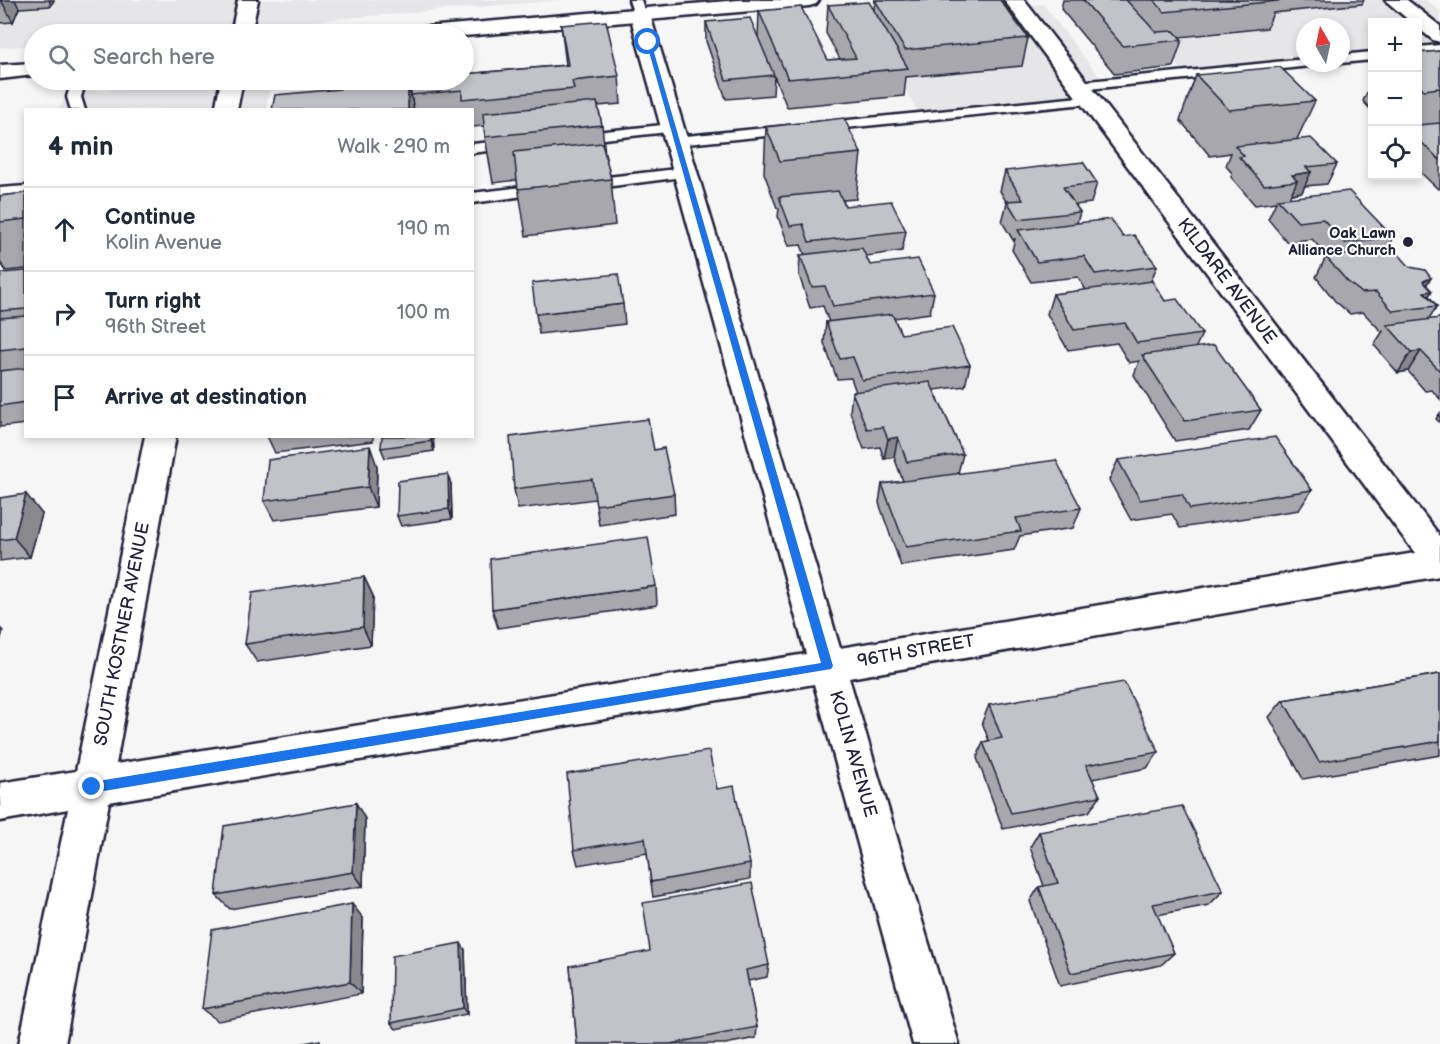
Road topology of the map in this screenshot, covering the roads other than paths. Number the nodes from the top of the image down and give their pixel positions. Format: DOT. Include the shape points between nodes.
graph roads {
  1 [pos="248,0"];
  2 [pos="809,0"];
  3 [pos="1014,0"];
  4 [pos="1395,0"];
  5 [pos="765,2"];
  6 [pos="638,7"];
  7 [pos="243,24"];
  8 [pos="474,27"];
  9 [pos="1440,36"];
  10 [pos="1440,49"];
  11 [pos="1422,51"];
  12 [pos="1368,56"];
  13 [pos="1350,58"];
  14 [pos="1296,64"];
  15 [pos="24,70"];
  16 [pos="0,72"];
  17 [pos="76,90"];
  18 [pos="230,90"];
  19 [pos="1084,93"];
  20 [pos="77,108"];
  21 [pos="226,108"];
  22 [pos="674,134"];
  23 [pos="566,139"];
  24 [pos="531,142"];
  25 [pos="474,149"];
  26 [pos="686,173"];
  27 [pos="24,191"];
  28 [pos="0,193"];
  29 [pos="474,198"];
  30 [pos="161,438"];
  31 [pos="1440,562"];
  32 [pos="827,666"];
  33 [pos="92,787"];
  34 [pos="0,802"];
  35 [pos="42,1044"];
  36 [pos="936,1044"];
  1 -- 7 [label="street"];
  2 -- 5 [label="street"];
  3 -- 19 [label="street, KILDARE AVENUE"];
  4 -- 9 [label="street"];
  5 -- 6 [label="street"];
  6 -- 8 [label="street"];
  6 -- 22 [label="street, KOLIN AVENUE"];
  10 -- 11 [label="lane"];
  12 -- 13 [label="lane"];
  14 -- 19 [label="lane"];
  15 -- 16 [label="street"];
  17 -- 20 [label="lane"];
  18 -- 21 [label="street"];
  19 -- 22 [label="lane"];
  19 -- 31 [label="street, KILDARE AVENUE"];
  22 -- 23 [label="lane"];
  22 -- 26 [label="street, KOLIN AVENUE"];
  24 -- 25 [label="lane"];
  26 -- 29 [label="lane"];
  26 -- 32 [label="street, KOLIN AVENUE"];
  27 -- 28 [label="lane"];
  30 -- 33 [label="street, SOUTH KOSTNER AVENUE"];
  31 -- 32 [label="street, 96TH STREET"];
  32 -- 33 [label="street, 96TH STREET"];
  32 -- 36 [label="street, KOLIN AVENUE"];
  33 -- 34 [label="street, 96TH STREET"];
  33 -- 35 [label="street, SOUTH KOSTNER AVENUE"];
}
